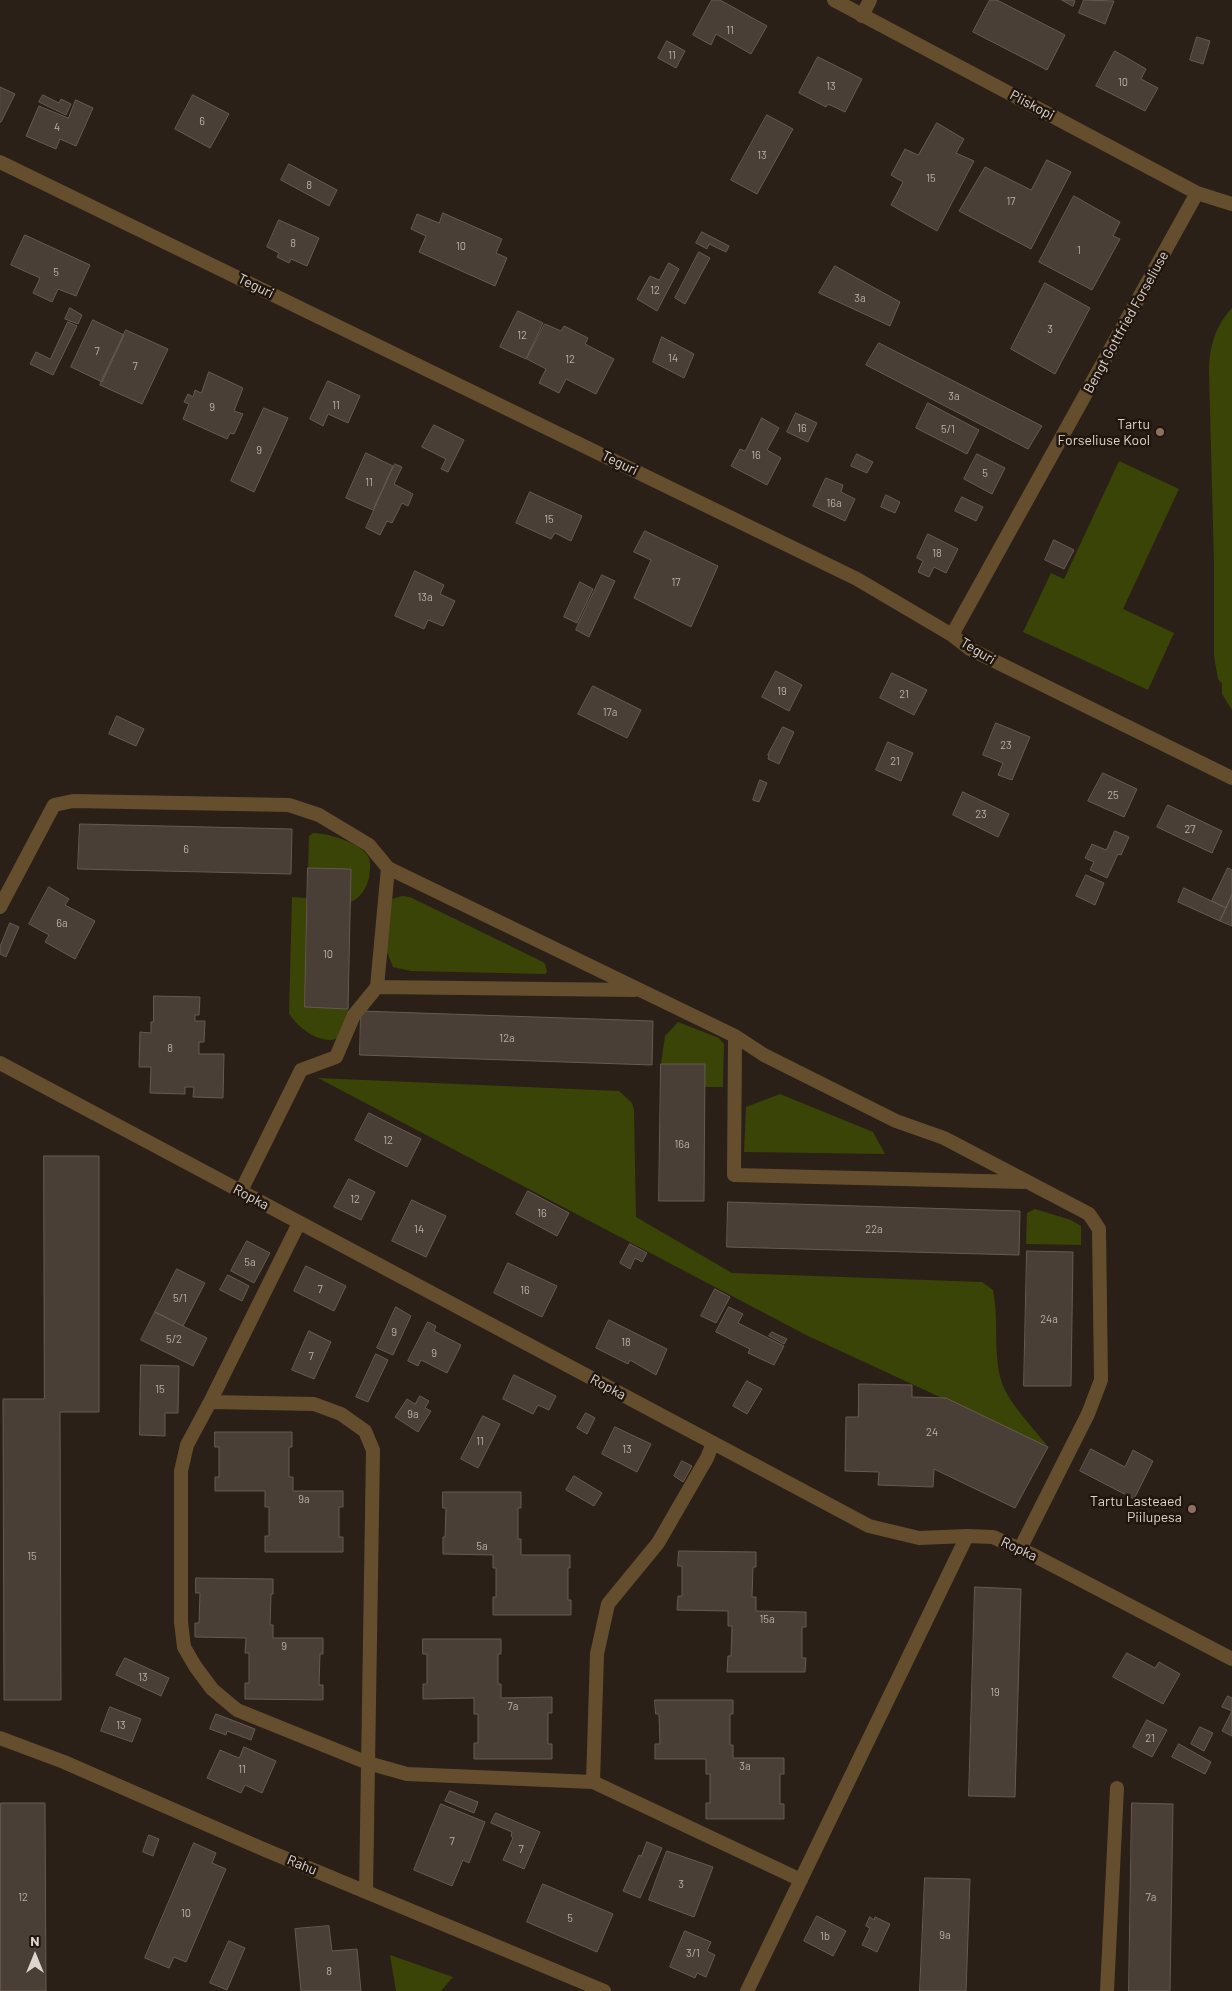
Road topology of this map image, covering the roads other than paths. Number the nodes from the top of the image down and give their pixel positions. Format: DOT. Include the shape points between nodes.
graph roads {
  1 [pos="834,0"];
  2 [pos="870,0"];
  3 [pos="862,16"];
  4 [pos="0,162"];
  5 [pos="1197,193"];
  6 [pos="1232,204"];
  7 [pos="952,635"];
  8 [pos="1232,778"];
  9 [pos="388,868"];
  10 [pos="0,907"];
  11 [pos="377,987"];
  12 [pos="639,990"];
  13 [pos="735,1036"];
  14 [pos="0,1063"];
  15 [pos="1027,1182"];
  16 [pos="241,1192"];
  17 [pos="299,1222"];
  18 [pos="210,1402"];
  19 [pos="713,1443"];
  20 [pos="967,1536"];
  21 [pos="1020,1550"];
  22 [pos="1232,1659"];
  23 [pos="0,1738"];
  24 [pos="368,1763"];
  25 [pos="593,1782"];
  26 [pos="1118,1788"];
  27 [pos="800,1880"];
  28 [pos="366,1892"];
  29 [pos="604,1991"];
  30 [pos="747,1991"];
  31 [pos="1107,1991"];
  1 -- 3 [label="street, Piiskopi"];
  2 -- 3 [label="street"];
  3 -- 5 [label="street, Piiskopi"];
  4 -- 7 [label="street, Teguri" via="857,578"];
  5 -- 6 [label="street, Piiskopi"];
  5 -- 7 [label="street, Bengt Gottfried Forseliuse"];
  7 -- 8 [label="street, Teguri" via="970,649"];
  9 -- 10 [label="street" via="369,845 320,815 289,805 73,801 54,805"];
  9 -- 11 [label="street"];
  9 -- 12 [label="street"];
  11 -- 12 [label="street"];
  11 -- 16 [label="street" via="354,1015 336,1057 301,1070"];
  12 -- 13 [label="street"];
  13 -- 15 [label="street" via="764,1055 896,1121 944,1138"];
  13 -- 15 [label="street" via="734,1175"];
  14 -- 16 [label="street, Ropka"];
  15 -- 21 [label="street" via="1089,1214 1099,1229 1101,1380 1088,1414"];
  16 -- 17 [label="street, Ropka"];
  17 -- 18 [label="street"];
  17 -- 19 [label="street, Ropka"];
  18 -- 24 [label="street" via="187,1445 181,1471 181,1622 184,1647 212,1689 237,1710"];
  18 -- 24 [label="street" via="314,1404 341,1414 365,1431 373,1450"];
  19 -- 20 [label="street, Ropka" via="868,1526 919,1538"];
  19 -- 25 [label="street" via="658,1544 608,1604 596,1654"];
  20 -- 21 [label="street, Ropka" via="993,1537"];
  20 -- 27 [label="street"];
  21 -- 22 [label="street, Ropka"];
  23 -- 28 [label="street, Rahu" via="64,1762"];
  24 -- 25 [label="street" via="407,1774"];
  24 -- 28 [label="street"];
  25 -- 27 [label="street"];
  26 -- 31 [label="street"];
  27 -- 30 [label="street"];
  28 -- 29 [label="street, Rahu"];
}
